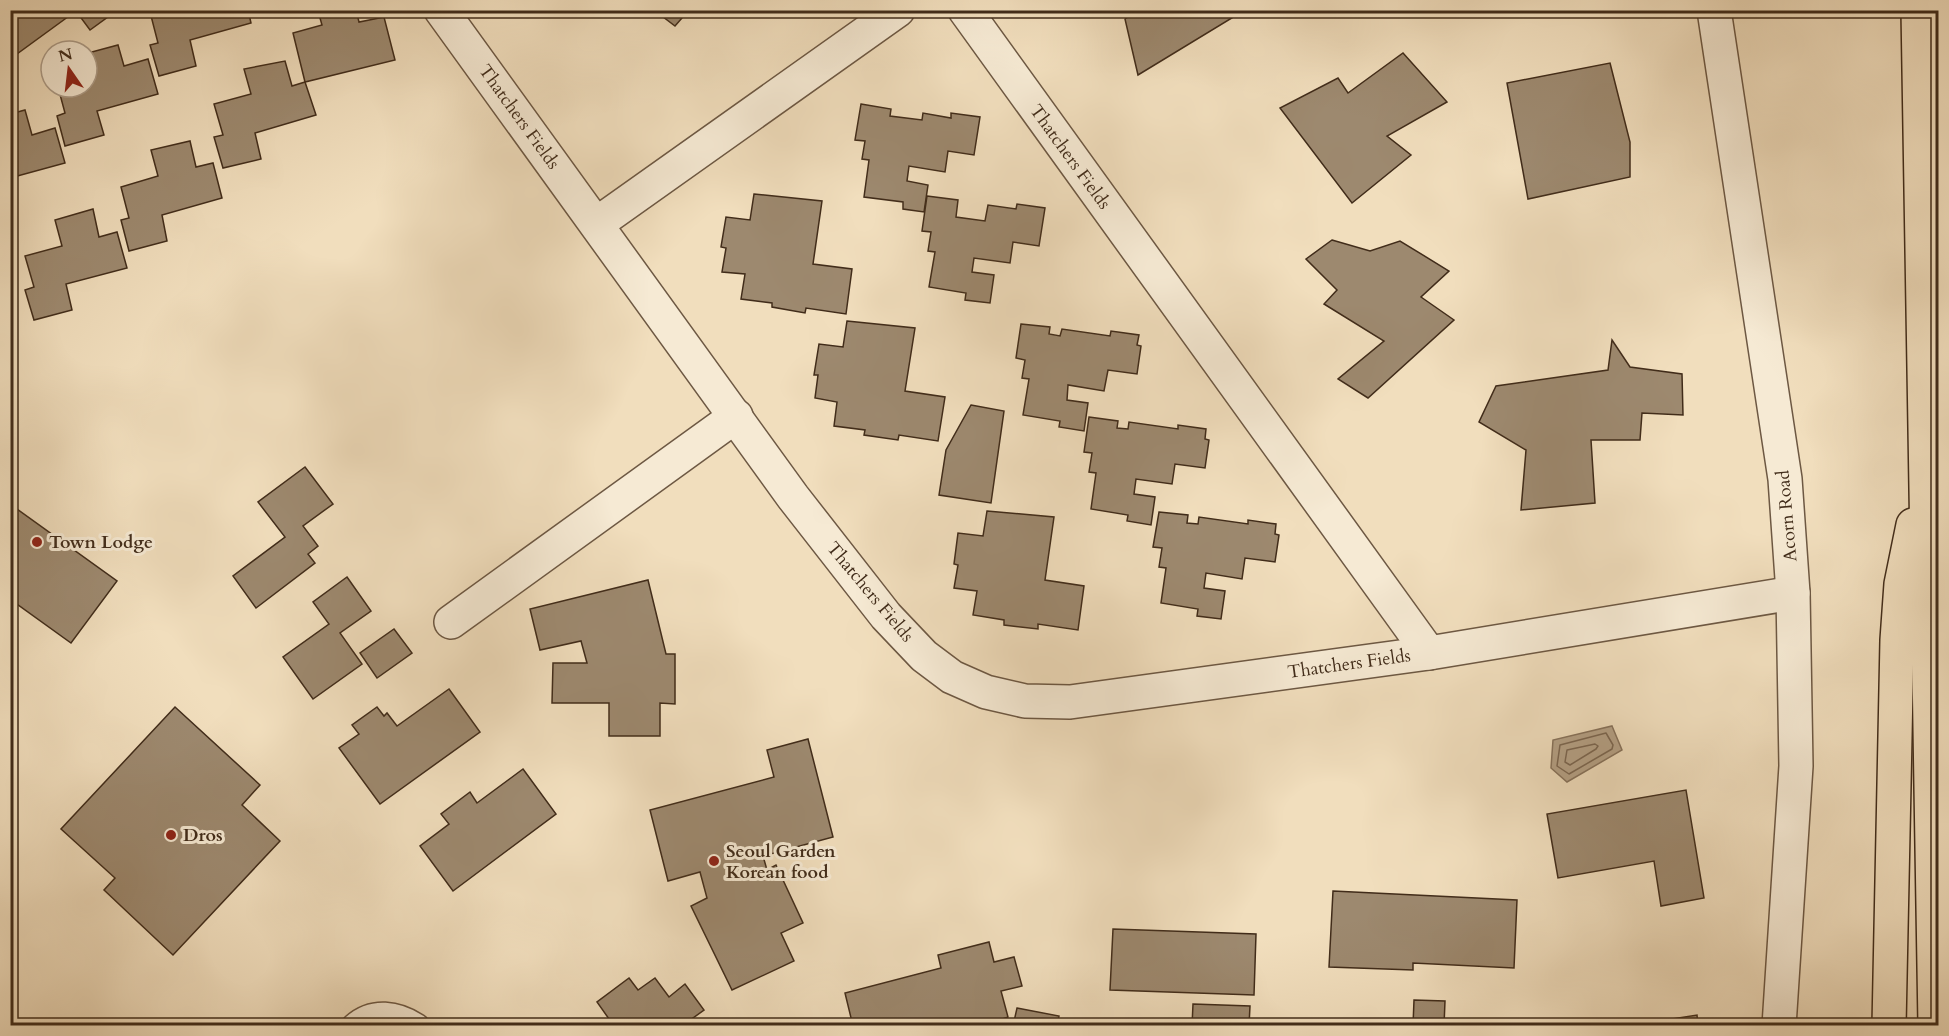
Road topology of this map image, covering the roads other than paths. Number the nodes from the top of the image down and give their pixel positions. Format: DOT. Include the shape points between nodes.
graph roads {
  1 [pos="441,10"];
  2 [pos="898,10"];
  3 [pos="965,10"];
  4 [pos="1714,10"];
  5 [pos="1918,10"];
  6 [pos="598,223"];
  7 [pos="736,416"];
  8 [pos="1926,465"];
  9 [pos="1793,593"];
  10 [pos="451,622"];
  11 [pos="1429,653"];
  12 [pos="354,1026"];
  13 [pos="417,1026"];
  14 [pos="1779,1026"];
  15 [pos="1889,1026"];
  16 [pos="1935,1026"];
  1 -- 6 [label="street, Thatchers Fields"];
  2 -- 6 [label="street"];
  3 -- 11 [label="street, Thatchers Fields"];
  4 -- 9 [label="street, Acorn Road" via="1785,479"];
  5 -- 8 [label="highway"];
  6 -- 7 [label="street, Thatchers Fields"];
  7 -- 10 [label="street"];
  7 -- 11 [label="street, Thatchers Fields" via="886,616 924,656 952,677 986,692 1025,701 1070,702"];
  8 -- 15 [label="highway" via="1901,584 1897,640"];
  8 -- 16 [label="highway"];
  9 -- 11 [label="street, Thatchers Fields"];
  9 -- 14 [label="street, Acorn Road" via="1796,766"];
  12 -- 13 [label="lane" via="376,1015 394,1014"];
}
